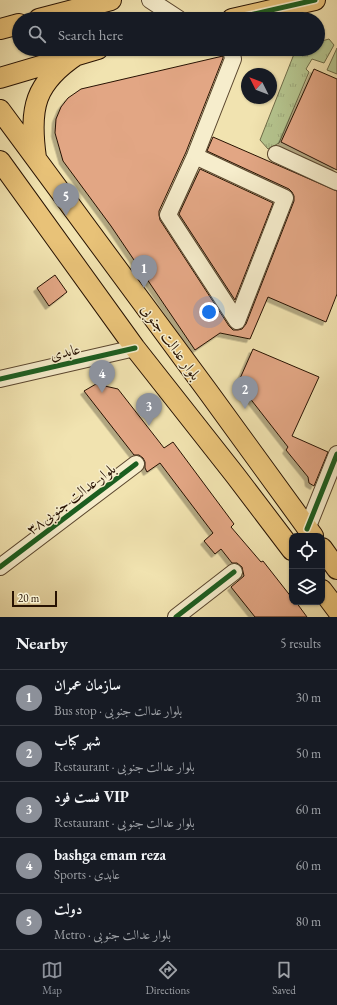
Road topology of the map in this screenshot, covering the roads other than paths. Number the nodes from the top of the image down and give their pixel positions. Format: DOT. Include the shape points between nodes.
graph roads {
  1 [pos="111,0"];
  2 [pos="150,0"];
  3 [pos="315,0"];
  4 [pos="66,12"];
  5 [pos="168,12"];
  6 [pos="263,12"];
  7 [pos="12,26"];
  8 [pos="0,29"];
  9 [pos="72,56"];
  10 [pos="75,56"];
  11 [pos="232,56"];
  12 [pos="0,78"];
  13 [pos="0,110"];
  14 [pos="276,154"];
  15 [pos="195,156"];
  16 [pos="36,160"];
  17 [pos="0,161"];
  18 [pos="337,182"];
  19 [pos="135,348"];
  20 [pos="0,379"];
  21 [pos="337,454"];
  22 [pos="136,464"];
  23 [pos="310,532"];
  24 [pos="289,546"];
  25 [pos="325,552"];
  26 [pos="0,567"];
  27 [pos="337,569"];
  28 [pos="234,572"];
  29 [pos="325,594"];
  30 [pos="337,610"];
  31 [pos="176,617"];
  1 -- 4 [label="main road"];
  2 -- 5 [label="street"];
  3 -- 6 [label="main road"];
  7 -- 8 [label="main road"];
  9 -- 12 [label="main road"];
  10 -- 16 [label="main road" via="49,77 39,94 33,116"];
  11 -- 15 [label="street" via="233,60"];
  13 -- 16 [label="main road, بلوار عدالت جنوبی"];
  14 -- 18 [label="street"];
  15 -- 15 [label="street" via="168,215 237,321 285,198"];
  16 -- 23 [label="main road, بلوار عدالت جنوبی"];
  17 -- 19 [label="main road, بلوار عدالت جنوبی"];
  19 -- 20 [label="street, عابدی"];
  19 -- 24 [label="main road, بلوار عدالت جنوبی"];
  21 -- 23 [label="street"];
  22 -- 26 [label="street, بلوار عدالت جنوبی۳۸"];
  25 -- 27 [label="main road"];
  28 -- 31 [label="street"];
  29 -- 30 [label="main road"];
}
